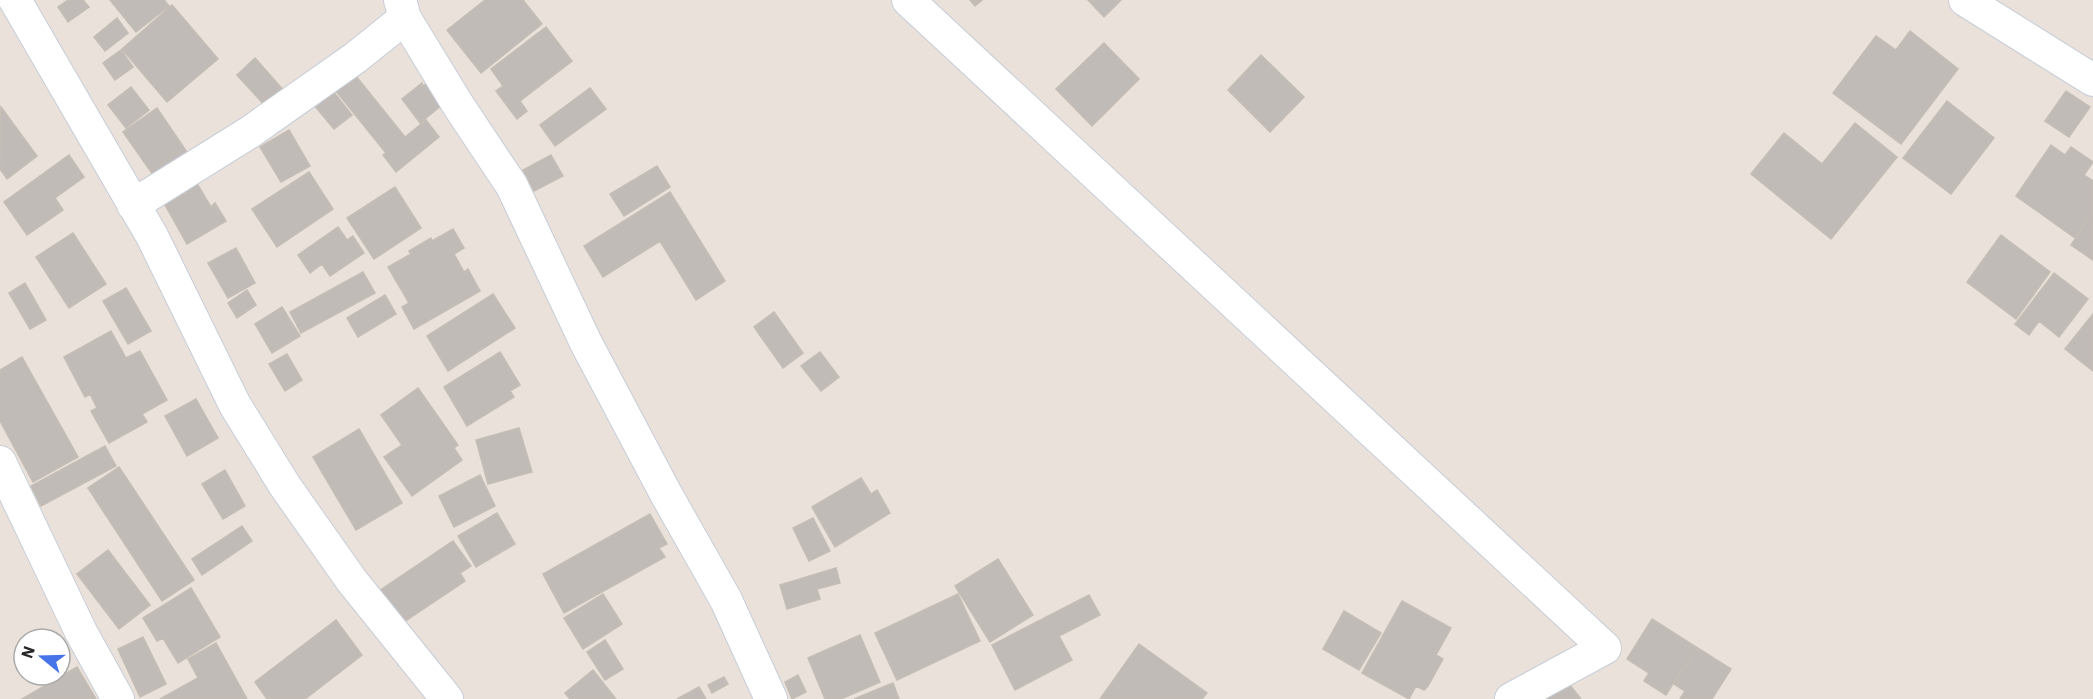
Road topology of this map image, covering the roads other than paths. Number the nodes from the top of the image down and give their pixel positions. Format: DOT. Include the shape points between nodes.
graph roads {
  1 [pos="15,0"];
  2 [pos="908,0"];
  3 [pos="1965,0"];
  4 [pos="403,9"];
  5 [pos="2093,80"];
  6 [pos="133,205"];
  7 [pos="0,462"];
  8 [pos="118,699"];
  9 [pos="447,699"];
  10 [pos="771,699"];
  11 [pos="1511,699"];
  1 -- 6 [label="street"];
  2 -- 11 [label="street" via="1605,648"];
  3 -- 5 [label="street"];
  4 -- 6 [label="street" via="355,58 250,132"];
  4 -- 10 [label="street" via="458,105 512,186 586,343 726,600"];
  6 -- 9 [label="street" via="235,405 285,486 352,581"];
  7 -- 8 [label="street" via="81,632"];
}
